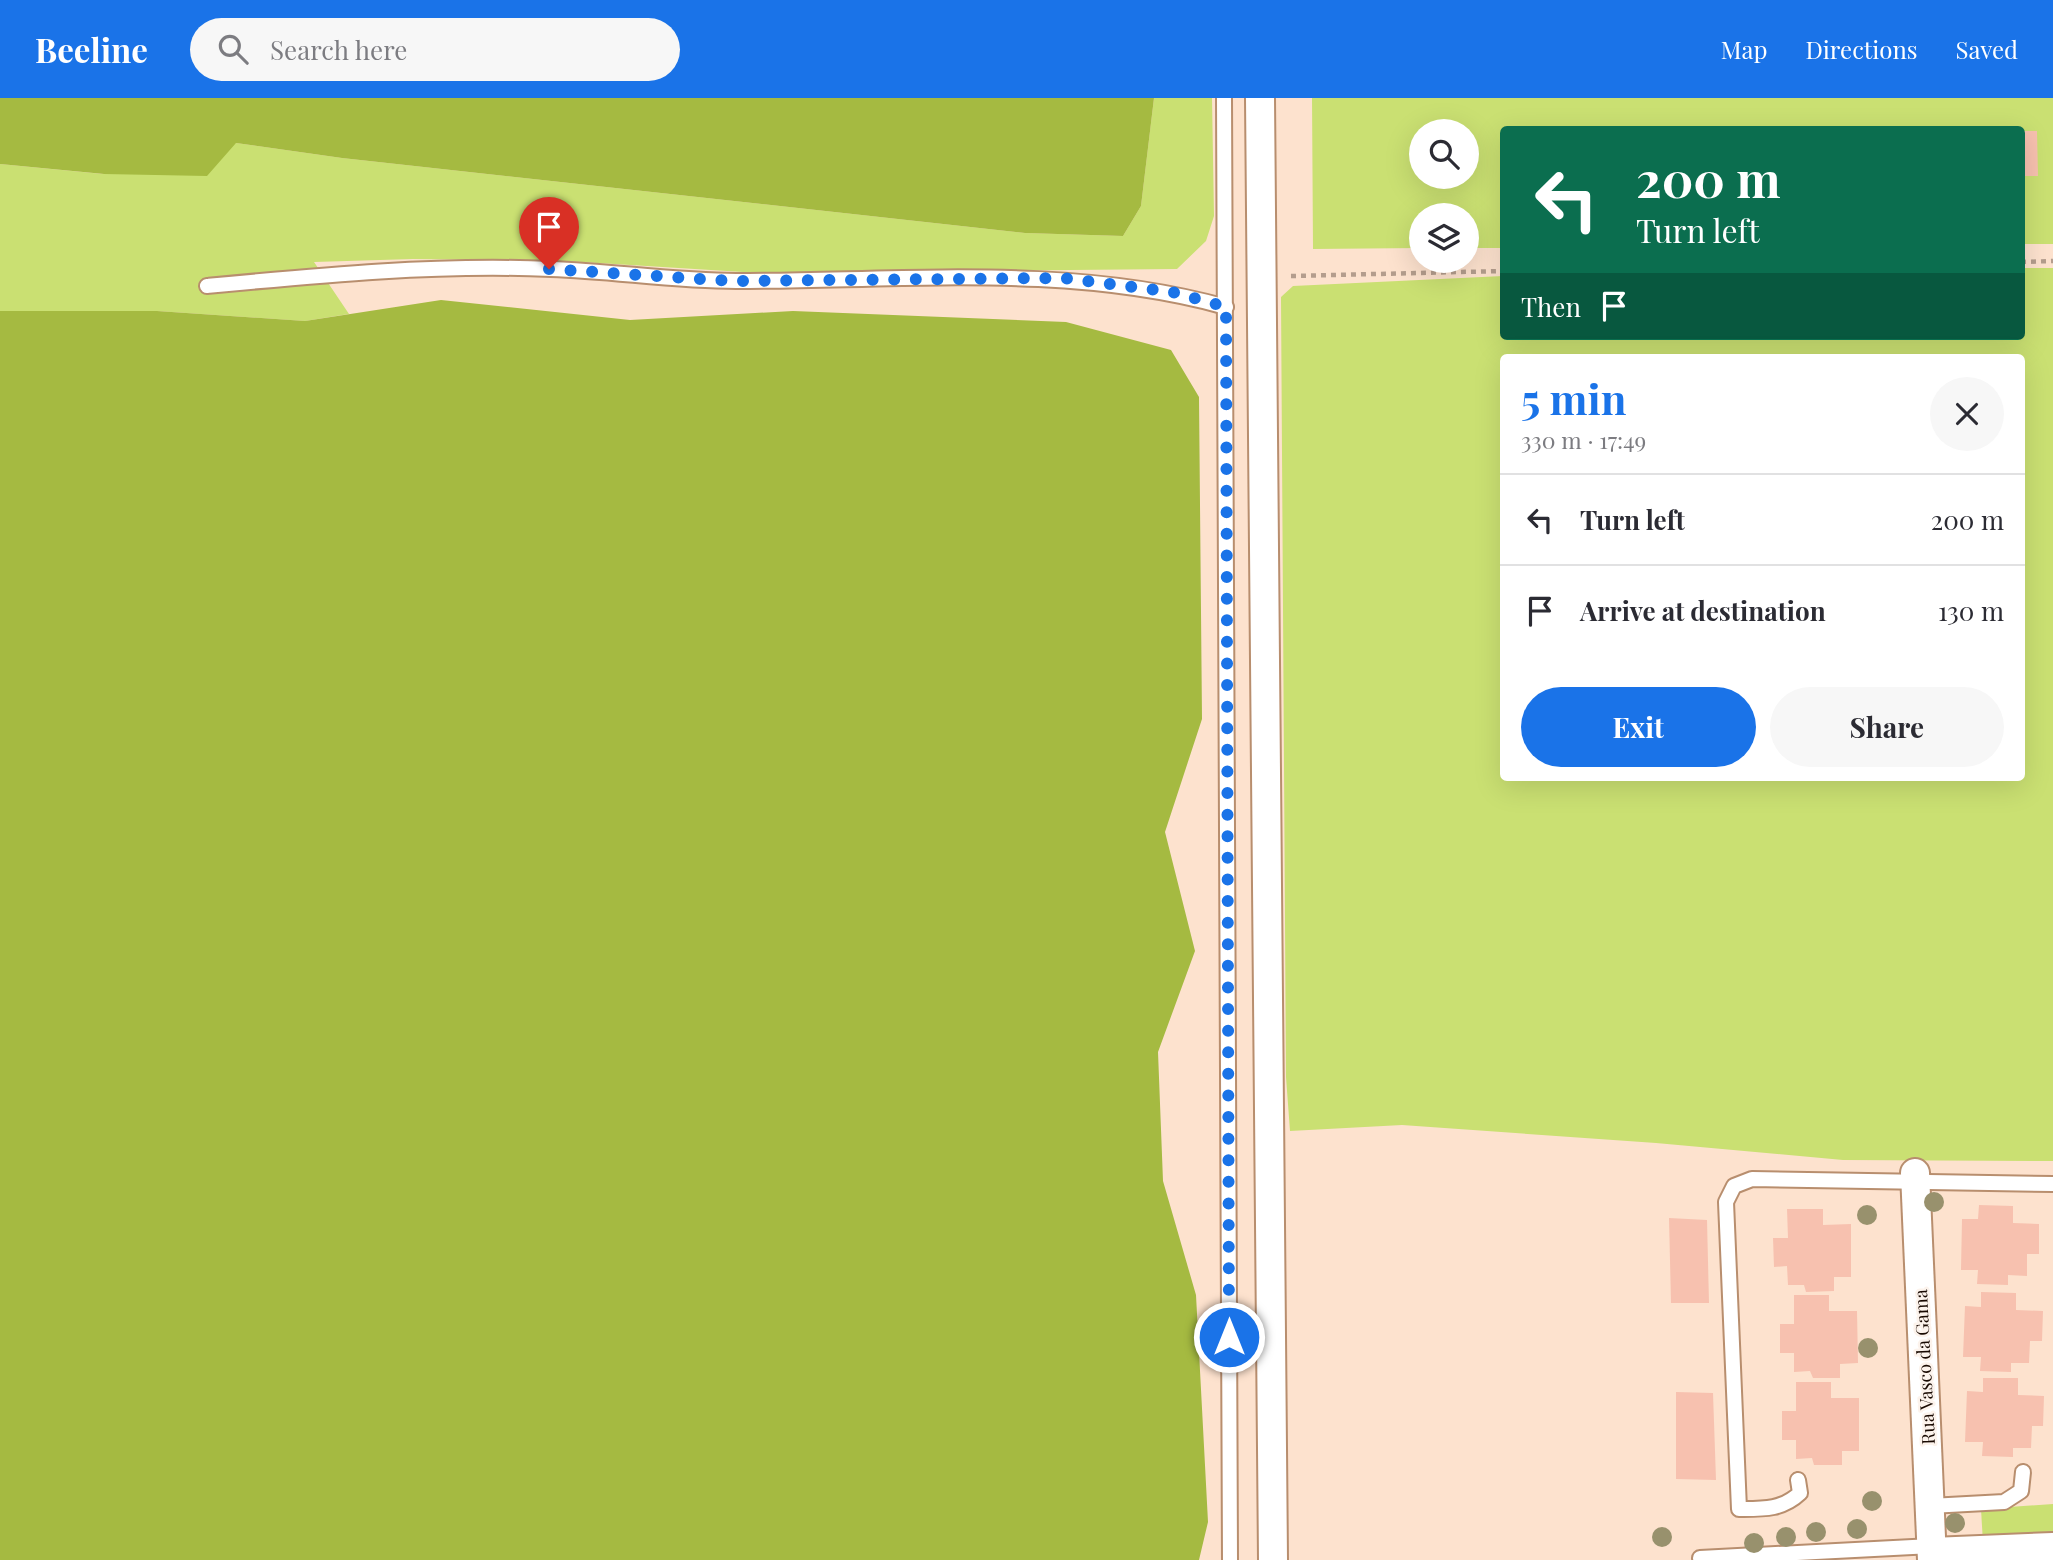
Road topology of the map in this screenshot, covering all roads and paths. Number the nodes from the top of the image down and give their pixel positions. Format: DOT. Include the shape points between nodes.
graph roads {
  1 [pos="1224,98"];
  2 [pos="1261,98"];
  3 [pos="2053,261"];
  4 [pos="2025,262"];
  5 [pos="1500,271"];
  6 [pos="1262,276"];
  7 [pos="207,286"];
  8 [pos="1226,307"];
  9 [pos="1915,1177"];
  10 [pos="2053,1184"];
  11 [pos="2023,1472"];
  12 [pos="1798,1480"];
  13 [pos="1930,1506"];
  14 [pos="2053,1547"];
  15 [pos="1932,1553"];
  16 [pos="1700,1558"];
  17 [pos="1230,1560"];
  18 [pos="1273,1560"];
  1 -- 8 [label="lane"];
  2 -- 6 [label="street"];
  3 -- 4 [label="path"];
  5 -- 6 [label="path"];
  6 -- 18 [label="street"];
  7 -- 8 [label="lane" via="374,270 549,269 732,281 1063,278 1172,292"];
  8 -- 17 [label="lane"];
  9 -- 10 [label="lane"];
  9 -- 12 [label="lane" via="1752,1179 1734,1186 1726,1202 1739,1509 1788,1504 1800,1493"];
  9 -- 13 [label="street, Rua Vasco da Gama"];
  11 -- 13 [label="lane" via="2021,1491 2004,1502"];
  13 -- 15 [label="street, Rua Vasco da Gama"];
  14 -- 15 [label="street"];
  15 -- 16 [label="lane"];
}
